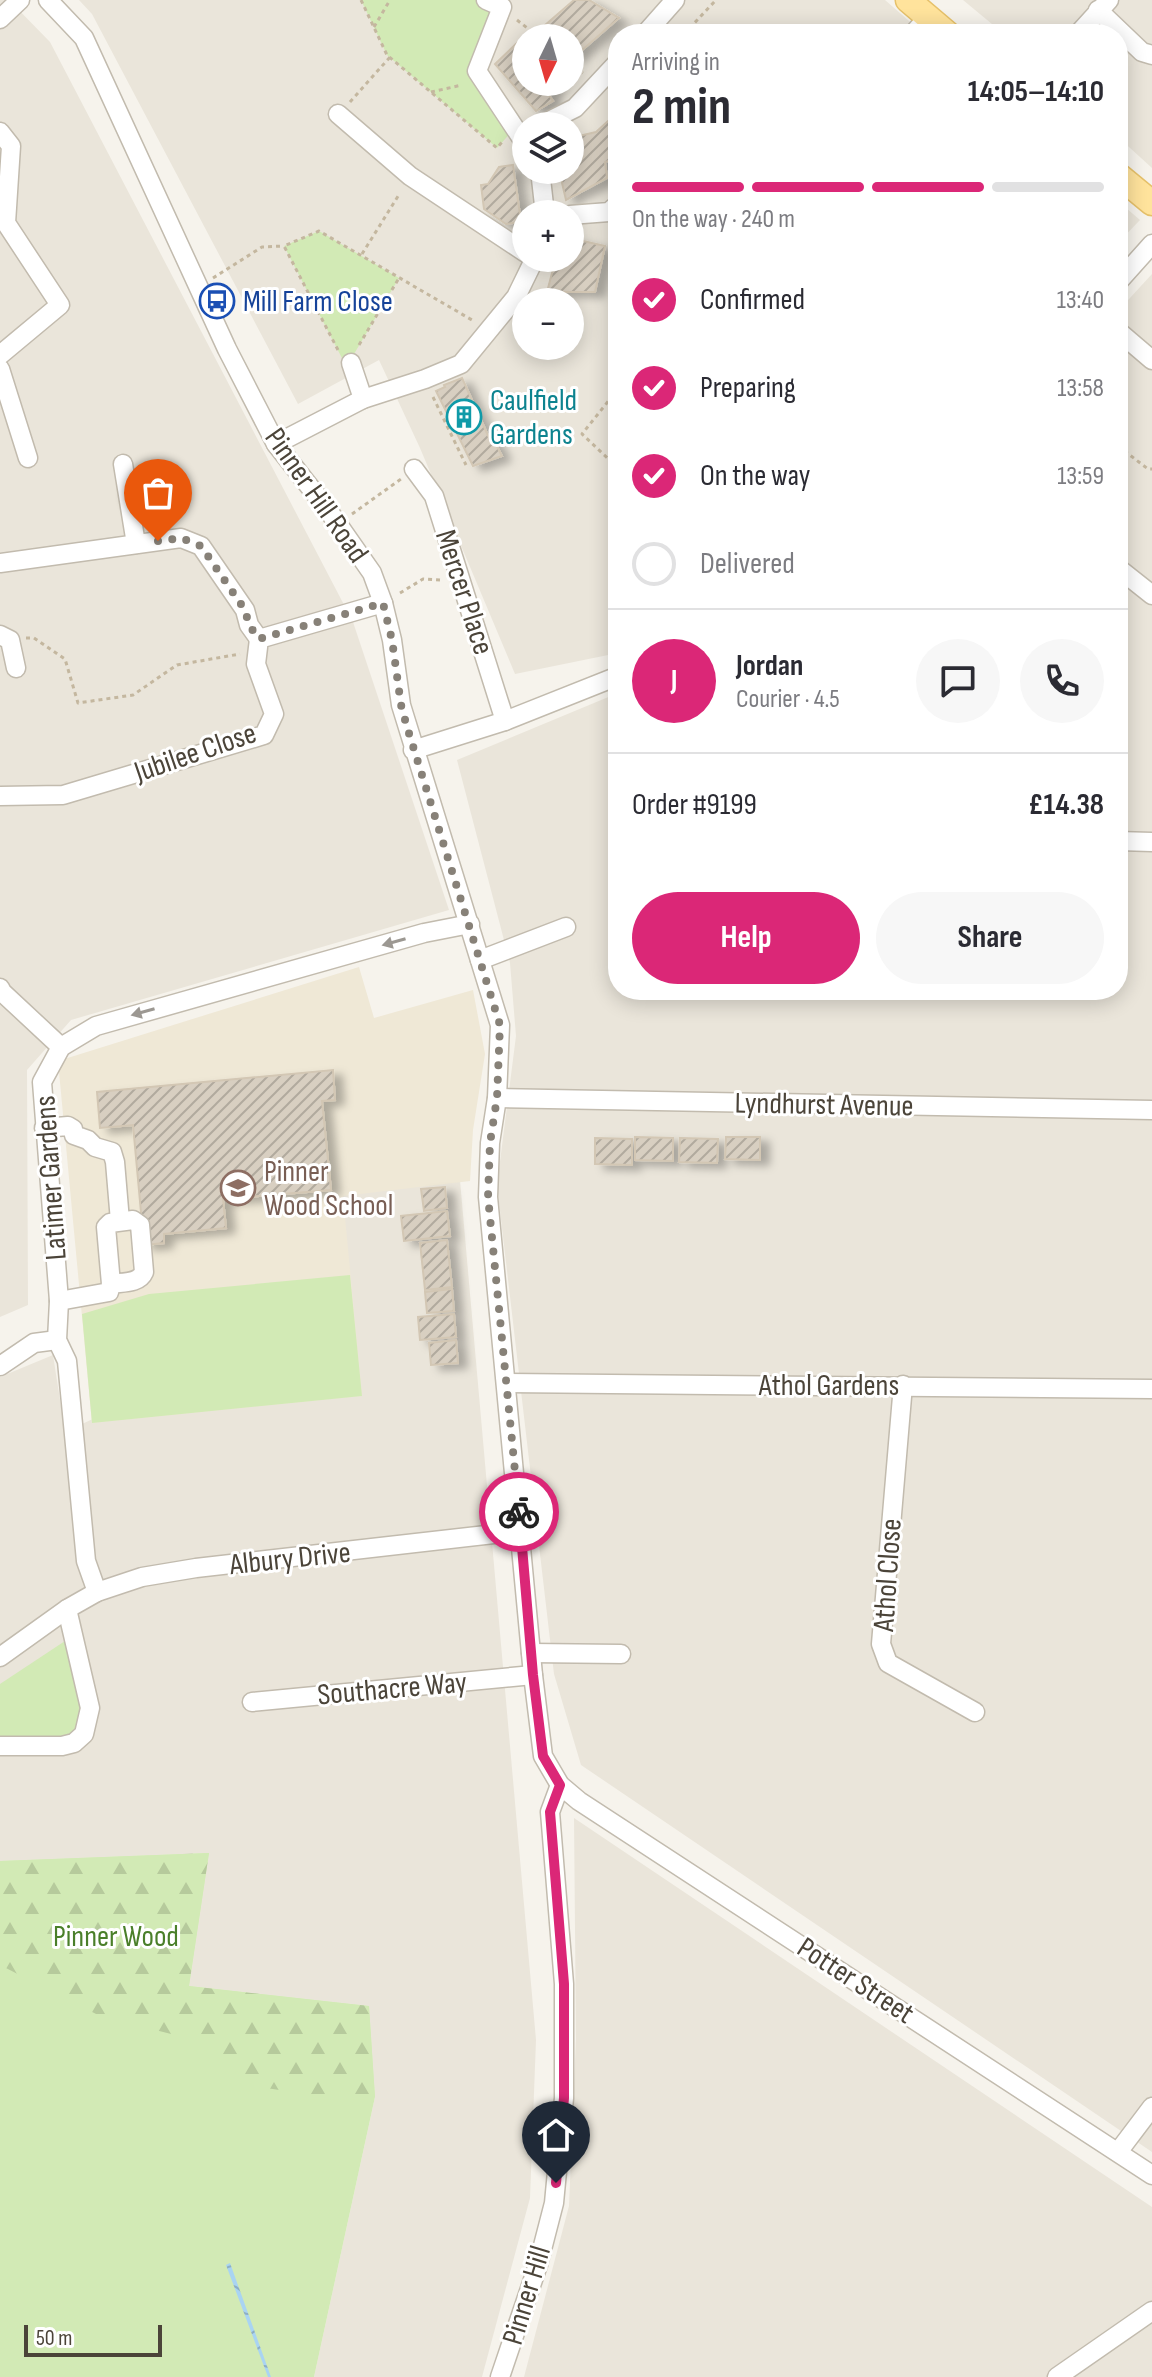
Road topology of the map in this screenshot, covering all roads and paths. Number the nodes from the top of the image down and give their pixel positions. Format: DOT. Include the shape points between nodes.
graph roads {
  1 [pos="20,0"];
  2 [pos="48,0"];
  3 [pos="361,0"];
  4 [pos="390,0"];
  5 [pos="716,0"];
  6 [pos="908,0"];
  7 [pos="668,3"];
  8 [pos="494,4"];
  9 [pos="1104,5"];
  10 [pos="0,19"];
  11 [pos="521,24"];
  12 [pos="652,24"];
  13 [pos="693,24"];
  14 [pos="920,24"];
  15 [pos="1087,24"];
  16 [pos="1119,24"];
  17 [pos="374,27"];
  18 [pos="1128,35"];
  19 [pos="1152,55"];
  20 [pos="390,57"];
  21 [pos="608,73"];
  22 [pos="483,80"];
  23 [pos="431,92"];
  24 [pos="567,112"];
  25 [pos="338,114"];
  26 [pos="512,123"];
  27 [pos="0,132"];
  28 [pos="512,140"];
  29 [pos="410,176"];
  30 [pos="1128,183"];
  31 [pos="1152,203"];
  32 [pos="608,212"];
  33 [pos="584,214"];
  34 [pos="512,244"];
  35 [pos="1152,244"];
  36 [pos="284,246"];
  37 [pos="361,255"];
  38 [pos="1128,271"];
  39 [pos="526,272"];
  40 [pos="399,278"];
  41 [pos="199,287"];
  42 [pos="489,330"];
  43 [pos="1128,340"];
  44 [pos="0,355"];
  45 [pos="1152,360"];
  46 [pos="351,363"];
  47 [pos="0,369"];
  48 [pos="425,379"];
  49 [pos="363,399"];
  50 [pos="608,402"];
  51 [pos="276,444"];
  52 [pos="1128,454"];
  53 [pos="28,458"];
  54 [pos="608,459"];
  55 [pos="123,464"];
  56 [pos="466,465"];
  57 [pos="414,469"];
  58 [pos="1152,469"];
  59 [pos="338,525"];
  60 [pos="136,544"];
  61 [pos="0,563"];
  62 [pos="1128,576"];
  63 [pos="462,583"];
  64 [pos="1152,595"];
  65 [pos="383,603"];
  66 [pos="5,637"];
  67 [pos="258,645"];
  68 [pos="16,668"];
  69 [pos="608,680"];
  70 [pos="505,721"];
  71 [pos="413,750"];
  72 [pos="0,796"];
  73 [pos="1128,841"];
  74 [pos="1152,842"];
  75 [pos="470,924"];
  76 [pos="566,927"];
  77 [pos="480,960"];
  78 [pos="0,988"];
  79 [pos="61,1047"];
  80 [pos="497,1098"];
  81 [pos="1152,1110"];
  82 [pos="44,1128"];
  83 [pos="120,1221"];
  84 [pos="111,1284"];
  85 [pos="59,1301"];
  86 [pos="57,1340"];
  87 [pos="0,1366"];
  88 [pos="506,1383"];
  89 [pos="903,1385"];
  90 [pos="1152,1389"];
  91 [pos="521,1531"];
  92 [pos="97,1592"];
  93 [pos="67,1609"];
  94 [pos="531,1653"];
  95 [pos="621,1654"];
  96 [pos="0,1657"];
  97 [pos="533,1675"];
  98 [pos="252,1702"];
  99 [pos="975,1712"];
  100 [pos="0,1746"];
  101 [pos="560,1785"];
  102 [pos="1152,2107"];
  103 [pos="1118,2152"];
  104 [pos="1152,2175"];
  105 [pos="1152,2311"];
  106 [pos="500,2377"];
  107 [pos="1057,2377"];
  1 -- 10 [label="street"];
  2 -- 41 [label="street, Pinner Hill Road" via="84,38"];
  3 -- 17 [label="path"];
  4 -- 17 [label="path"];
  5 -- 13 [label="path"];
  6 -- 14 [label="main road"];
  7 -- 12 [label="street"];
  8 -- 11 [label="path"];
  8 -- 22 [label="street" via="477,71"];
  9 -- 15 [label="street"];
  9 -- 16 [label="street"];
  17 -- 20 [label="path"];
  18 -- 19 [label="street" via="1142,52"];
  20 -- 23 [label="path"];
  20 -- 25 [label="path"];
  21 -- 24 [label="street"];
  22 -- 23 [label="path"];
  22 -- 26 [label="street"];
  23 -- 28 [label="path" via="497,148"];
  25 -- 29 [label="street"];
  27 -- 44 [label="street" via="11,146 6,223 60,305"];
  29 -- 34 [label="street"];
  29 -- 37 [label="path"];
  30 -- 31 [label="main road"];
  32 -- 33 [label="street"];
  35 -- 38 [label="street"];
  36 -- 37 [label="path" via="319,231"];
  36 -- 41 [label="path" via="262,247"];
  36 -- 46 [label="path" via="344,362"];
  37 -- 40 [label="path"];
  39 -- 42 [label="street" via="516,297"];
  40 -- 42 [label="path"];
  40 -- 46 [label="path"];
  41 -- 51 [label="street, Pinner Hill Road"];
  42 -- 48 [label="street" via="461,364"];
  43 -- 45 [label="street"];
  46 -- 49 [label="street"];
  47 -- 53 [label="street"];
  48 -- 49 [label="street"];
  48 -- 56 [label="path"];
  49 -- 51 [label="street"];
  50 -- 54 [label="path" via="582,434"];
  51 -- 59 [label="street, Pinner Hill Road"];
  52 -- 58 [label="path"];
  55 -- 60 [label="street"];
  57 -- 59 [label="path"];
  57 -- 63 [label="street, Mercer Place" via="434,496"];
  59 -- 65 [label="street, Pinner Hill Road" via="372,573"];
  60 -- 61 [label="street, Jubilee Close"];
  60 -- 67 [label="street, Jubilee Close" via="181,538 201,546 245,610"];
  62 -- 64 [label="street"];
  63 -- 65 [label="path" via="423,579"];
  63 -- 70 [label="street, Mercer Place"];
  65 -- 67 [label="street"];
  65 -- 71 [label="street, Pinner Hill Road"];
  66 -- 67 [label="path" via="34,638 65,659 78,703 133,695 177,665"];
  66 -- 68 [label="street"];
  67 -- 72 [label="street, Jubilee Close" via="256,664 274,714 264,735 63,795"];
  69 -- 70 [label="street"];
  70 -- 71 [label="street"];
  71 -- 75 [label="street, Pinner Hill Road"];
  73 -- 74 [label="street"];
  75 -- 77 [label="street, Pinner Hill Road"];
  75 -- 79 [label="street, one-way" via="96,1026"];
  76 -- 77 [label="street"];
  77 -- 80 [label="street, Pinner Hill Road" via="500,1025"];
  78 -- 79 [label="street"];
  79 -- 82 [label="street, Latimer Gardens" via="42,1082"];
  80 -- 81 [label="street, Lyndhurst Avenue"];
  80 -- 88 [label="street, Pinner Hill Road" via="488,1197"];
  82 -- 83 [label="street" via="68,1126 74,1135 112,1152"];
  82 -- 85 [label="street, Latimer Gardens"];
  83 -- 84 [label="street" via="106,1227"];
  83 -- 84 [label="street" via="140,1225 144,1272 138,1280"];
  84 -- 85 [label="street" via="109,1292"];
  85 -- 86 [label="street, Latimer Gardens"];
  86 -- 87 [label="street" via="34,1343"];
  86 -- 92 [label="street, Latimer Gardens" via="67,1361 86,1561"];
  88 -- 89 [label="street, Athol Gardens"];
  88 -- 91 [label="street, Pinner Hill Road"];
  89 -- 90 [label="street, Athol Gardens"];
  89 -- 99 [label="street, Athol Close" via="881,1644 888,1663"];
  91 -- 92 [label="street, Albury Drive" via="196,1568"];
  91 -- 94 [label="street, Pinner Hill Road"];
  92 -- 93 [label="street, Albury Drive"];
  93 -- 96 [label="street, Albury Drive"];
  93 -- 100 [label="street" via="90,1708 84,1734 62,1746"];
  94 -- 95 [label="street"];
  94 -- 97 [label="street, Pinner Hill Road"];
  97 -- 98 [label="street, Southacre Way"];
  97 -- 101 [label="street, Pinner Hill Road" via="543,1756"];
  101 -- 103 [label="street, Potter Street"];
  101 -- 106 [label="street, Pinner Hill" via="550,1812 564,1984 564,2098 554,2203"];
  102 -- 103 [label="street"];
  103 -- 104 [label="street, Potter Street"];
  105 -- 107 [label="street"];
}
